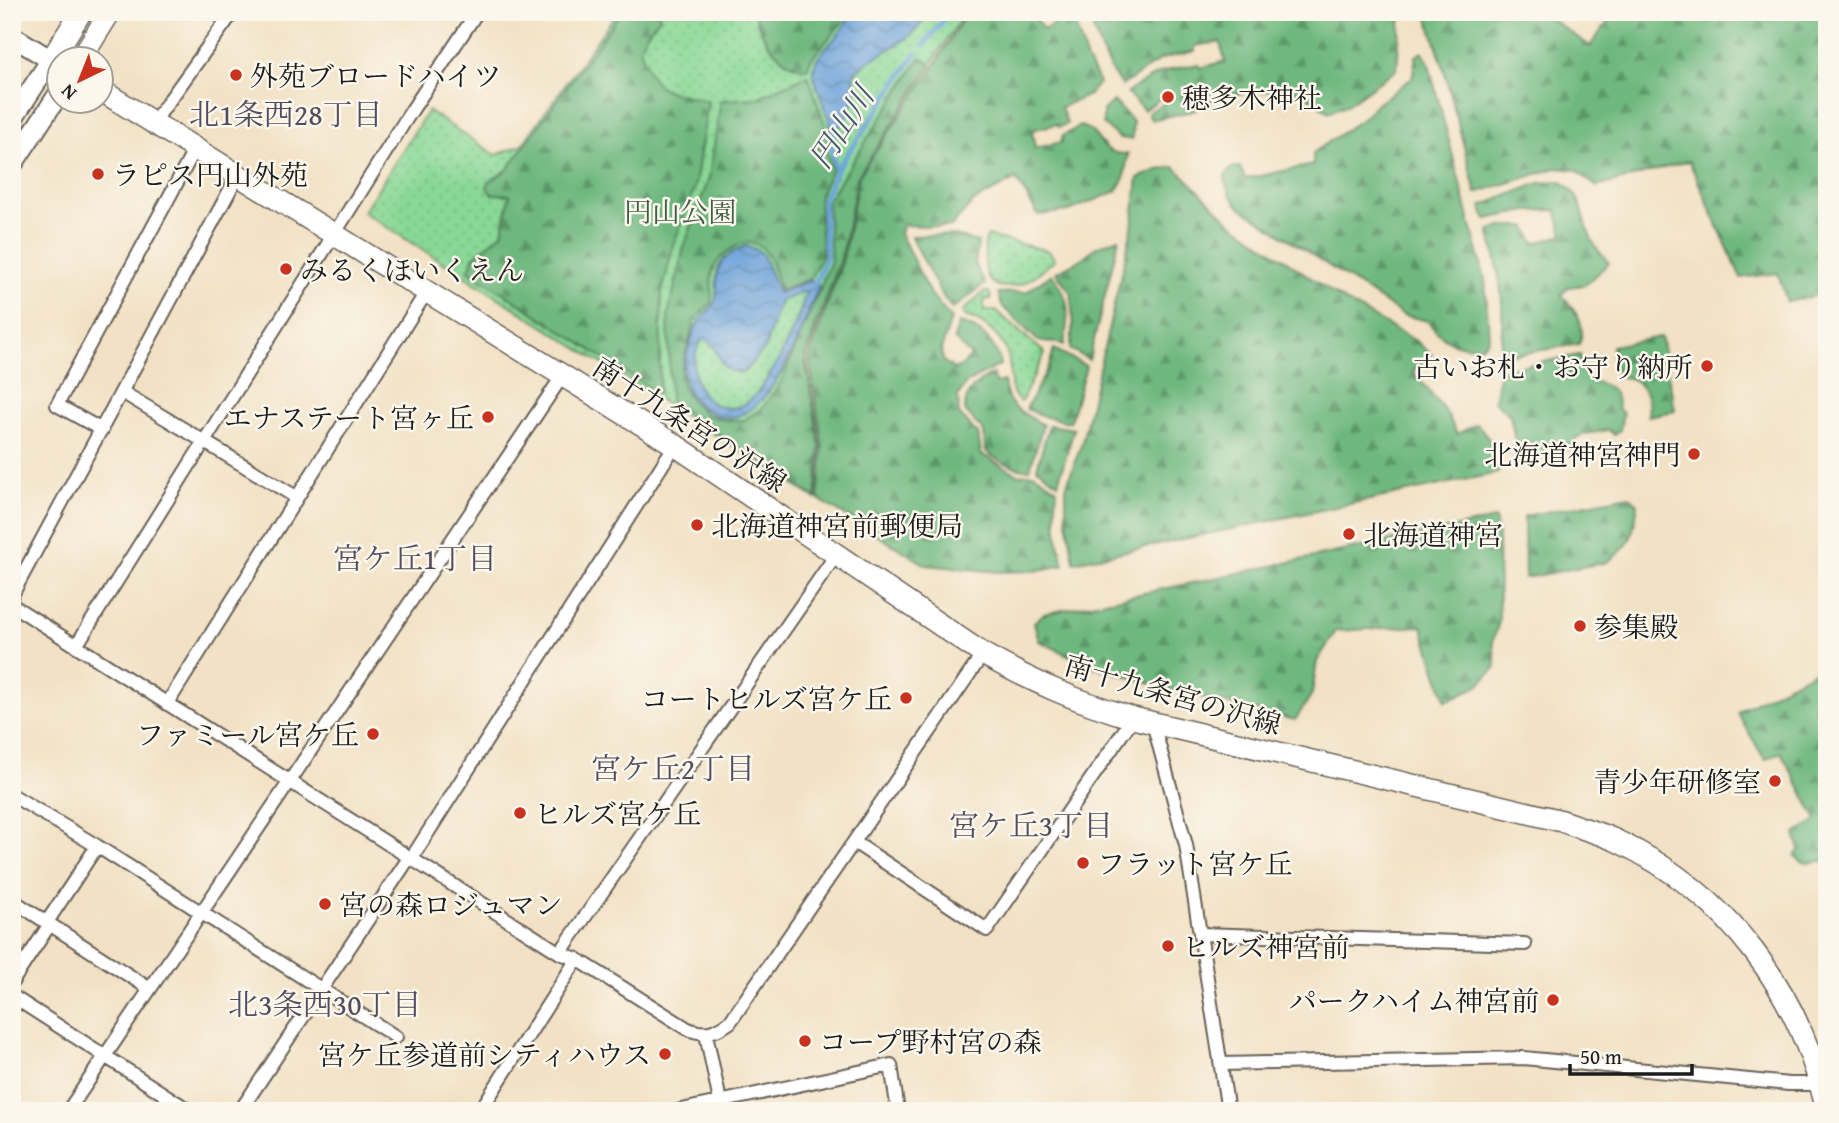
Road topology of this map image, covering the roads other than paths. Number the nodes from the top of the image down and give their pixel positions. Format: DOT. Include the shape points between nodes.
graph roads {
  1 [pos="81,12"];
  2 [pos="110,12"];
  3 [pos="233,12"];
  4 [pos="477,12"];
  5 [pos="12,36"];
  6 [pos="64,46"];
  7 [pos="89,46"];
  8 [pos="46,57"];
  9 [pos="46,75"];
  10 [pos="116,101"];
  11 [pos="46,113"];
  12 [pos="12,119"];
  13 [pos="153,123"];
  14 [pos="195,149"];
  15 [pos="12,165"];
  16 [pos="238,175"];
  17 [pos="335,234"];
  18 [pos="427,291"];
  19 [pos="564,375"];
  20 [pos="122,392"];
  21 [pos="102,430"];
  22 [pos="205,441"];
  23 [pos="675,445"];
  24 [pos="296,497"];
  25 [pos="836,555"];
  26 [pos="12,595"];
  27 [pos="12,606"];
  28 [pos="76,646"];
  29 [pos="983,654"];
  30 [pos="167,704"];
  31 [pos="1143,720"];
  32 [pos="289,782"];
  33 [pos="12,795"];
  34 [pos="854,842"];
  35 [pos="96,846"];
  36 [pos="410,858"];
  37 [pos="12,900"];
  38 [pos="201,914"];
  39 [pos="48,923"];
  40 [pos="1200,934"];
  41 [pos="1525,944"];
  42 [pos="560,953"];
  43 [pos="577,959"];
  44 [pos="12,982"];
  45 [pos="150,989"];
  46 [pos="320,989"];
  47 [pos="12,996"];
  48 [pos="706,1034"];
  49 [pos="396,1037"];
  50 [pos="106,1056"];
  51 [pos="1221,1064"];
  52 [pos="1825,1083"];
  53 [pos="721,1106"];
  54 [pos="68,1111"];
  55 [pos="190,1111"];
  56 [pos="240,1111"];
  57 [pos="480,1111"];
  58 [pos="677,1111"];
  59 [pos="898,1111"];
  60 [pos="1228,1111"];
  61 [pos="1827,1111"];
  1 -- 6 [label="main road"];
  2 -- 7 [label="main road"];
  3 -- 13 [label="street"];
  4 -- 17 [label="street"];
  5 -- 8 [label="street"];
  9 -- 12 [label="street"];
  10 -- 13 [label="main road, 南十九条宮の沢線"];
  11 -- 15 [label="street"];
  13 -- 14 [label="main road, 南十九条宮の沢線"];
  14 -- 16 [label="main road, 南十九条宮の沢線"];
  14 -- 21 [label="street" via="57,405"];
  16 -- 17 [label="main road, 南十九条宮の沢線"];
  16 -- 20 [label="street"];
  17 -- 18 [label="main road, 南十九条宮の沢線"];
  17 -- 22 [label="street"];
  18 -- 19 [label="main road, 南十九条宮の沢線"];
  18 -- 24 [label="street"];
  19 -- 23 [label="main road, 南十九条宮の沢線"];
  19 -- 32 [label="street"];
  20 -- 21 [label="street"];
  20 -- 22 [label="street"];
  21 -- 26 [label="street"];
  22 -- 24 [label="street"];
  22 -- 28 [label="street"];
  23 -- 25 [label="main road, 南十九条宮の沢線"];
  23 -- 36 [label="street"];
  24 -- 30 [label="street"];
  25 -- 29 [label="main road, 南十九条宮の沢線"];
  25 -- 42 [label="street"];
  27 -- 28 [label="street"];
  28 -- 30 [label="street"];
  29 -- 31 [label="main road, 南十九条宮の沢線" via="1067,697"];
  29 -- 34 [label="street"];
  30 -- 32 [label="street"];
  31 -- 34 [label="street" via="987,930"];
  31 -- 40 [label="street" via="1186,845"];
  31 -- 52 [label="main road, 南十九条宮の沢線" via="1562,821 1617,841 1666,869 1748,942 1776,979"];
  32 -- 36 [label="street"];
  32 -- 38 [label="street"];
  33 -- 35 [label="street"];
  34 -- 48 [label="street" via="730,1022"];
  35 -- 38 [label="street"];
  35 -- 39 [label="street"];
  36 -- 42 [label="street"];
  36 -- 46 [label="street"];
  37 -- 39 [label="street"];
  38 -- 45 [label="street"];
  38 -- 46 [label="street"];
  39 -- 44 [label="street"];
  39 -- 45 [label="street"];
  40 -- 41 [label="street"];
  40 -- 51 [label="street"];
  42 -- 43 [label="street"];
  43 -- 48 [label="street" via="688,1029"];
  43 -- 57 [label="street"];
  45 -- 50 [label="street"];
  46 -- 49 [label="street"];
  46 -- 56 [label="street"];
  47 -- 50 [label="street"];
  48 -- 53 [label="street"];
  50 -- 54 [label="street"];
  50 -- 55 [label="street"];
  51 -- 52 [label="street" via="1524,1058 1789,1084"];
  51 -- 60 [label="street"];
  52 -- 61 [label="main road, 南十九条宮の沢線"];
  53 -- 58 [label="street"];
  53 -- 59 [label="street" via="891,1065"];
}
